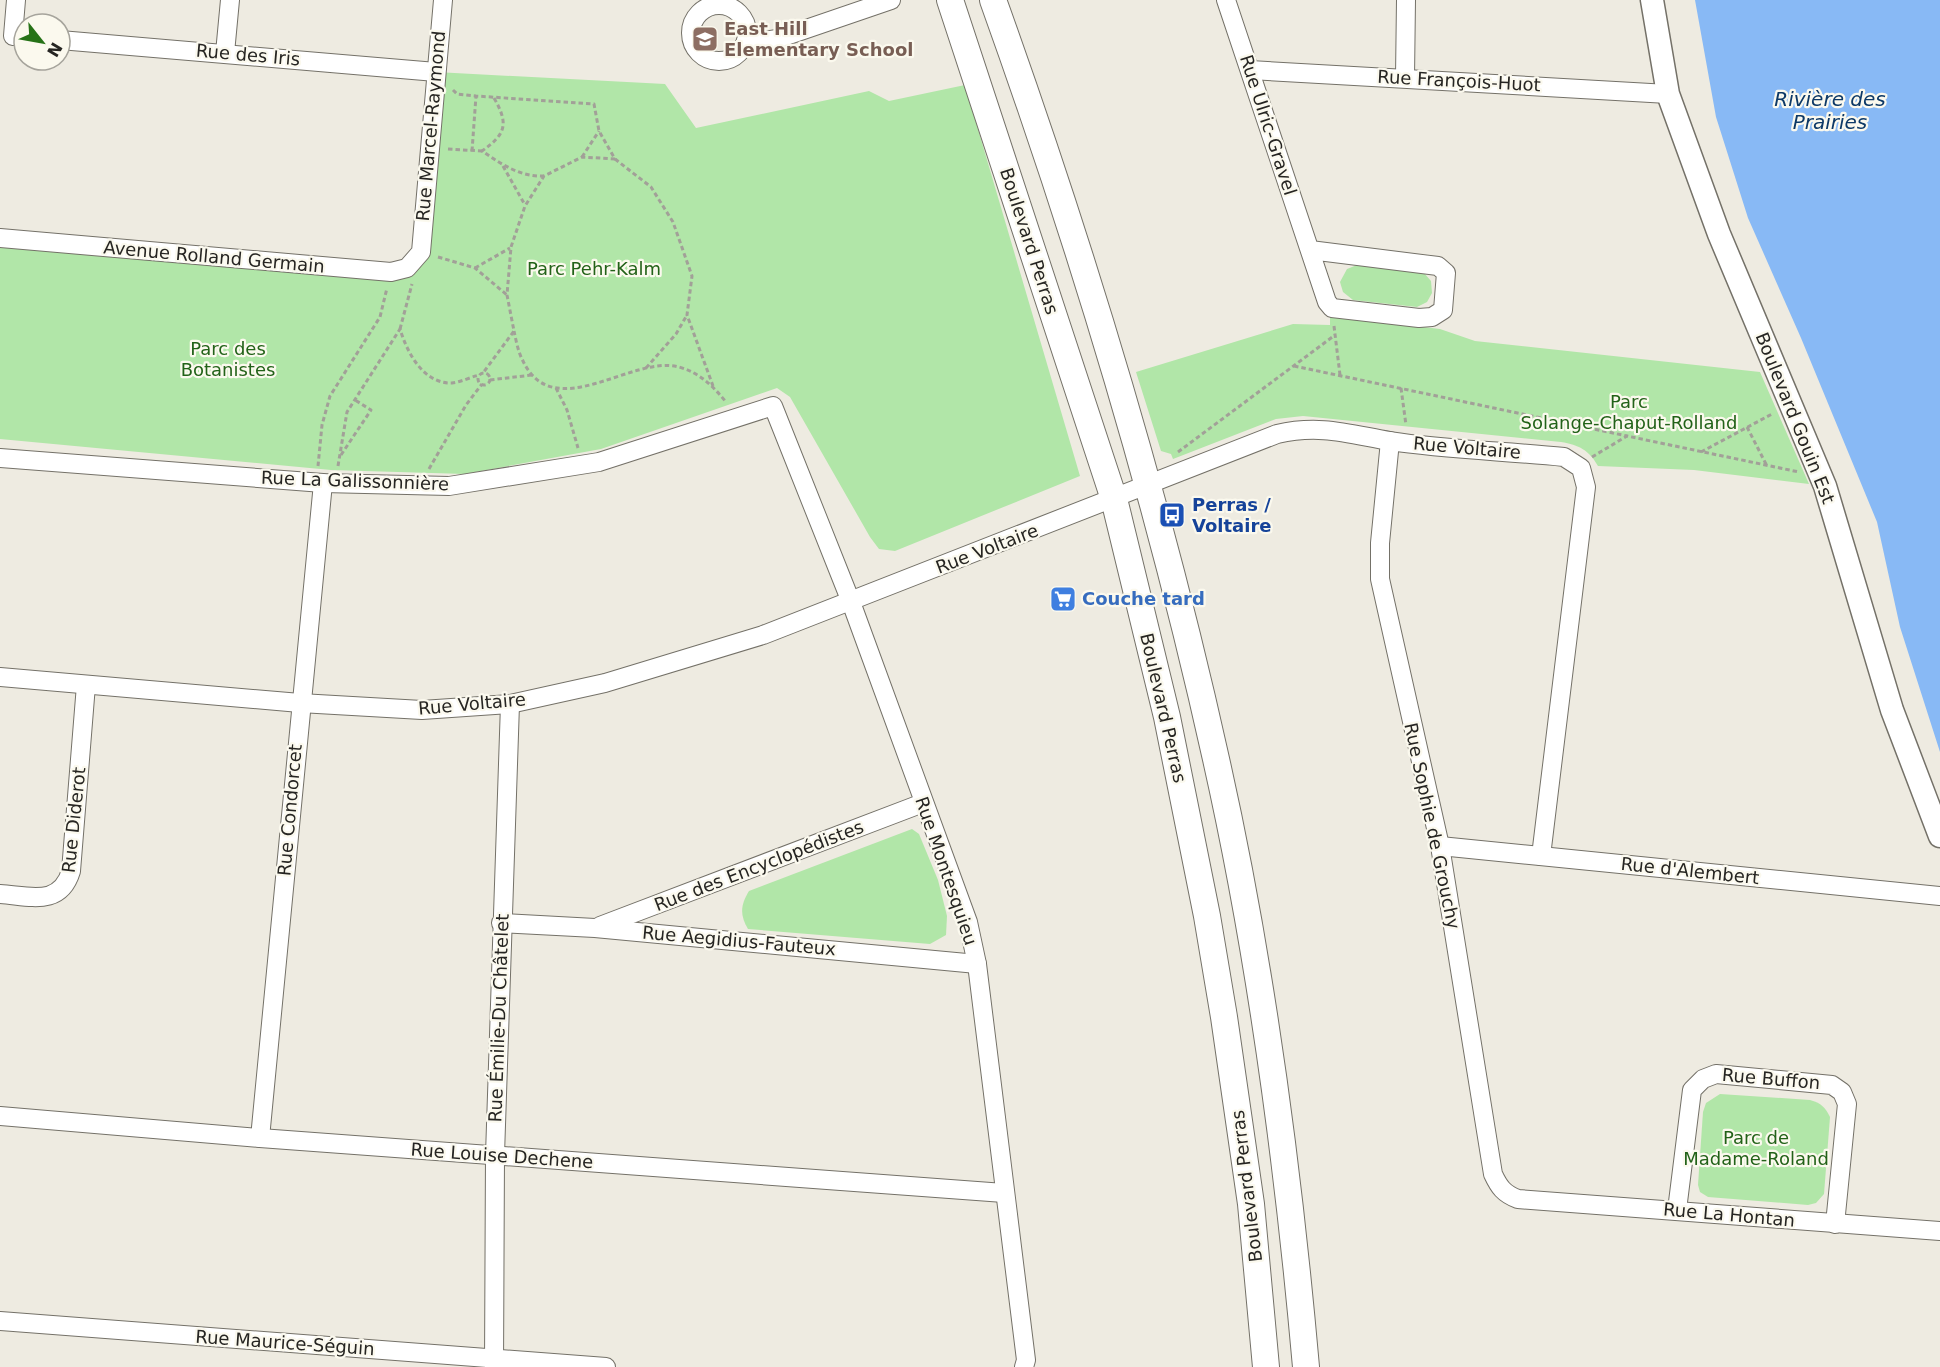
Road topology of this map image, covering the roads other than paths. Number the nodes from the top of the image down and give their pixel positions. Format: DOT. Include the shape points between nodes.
graph roads {
  1 [pos="230,0"];
  2 [pos="442,0"];
  3 [pos="891,0"];
  4 [pos="950,0"];
  5 [pos="993,0"];
  6 [pos="1226,0"];
  7 [pos="1406,0"];
  8 [pos="1652,0"];
  9 [pos="72,41"];
  10 [pos="745,44"];
  11 [pos="225,53"];
  12 [pos="1250,70"];
  13 [pos="436,72"];
  14 [pos="1405,77"];
  15 [pos="1668,94"];
  16 [pos="0,238"];
  17 [pos="1310,250"];
  18 [pos="391,272"];
  19 [pos="773,406"];
  20 [pos="1399,442"];
  21 [pos="0,458"];
  22 [pos="320,483"];
  23 [pos="1149,484"];
  24 [pos="1114,498"];
  25 [pos="851,602"];
  26 [pos="0,677"];
  27 [pos="86,685"];
  28 [pos="300,703"];
  29 [pos="510,704"];
  30 [pos="923,803"];
  31 [pos="1940,836"];
  32 [pos="1440,846"];
  33 [pos="1541,856"];
  34 [pos="0,894"];
  35 [pos="1940,896"];
  36 [pos="501,923"];
  37 [pos="595,928"];
  38 [pos="977,964"];
  39 [pos="0,1116"];
  40 [pos="260,1138"];
  41 [pos="495,1155"];
  42 [pos="1004,1193"];
  43 [pos="1518,1199"];
  44 [pos="1677,1210"];
  45 [pos="1835,1224"];
  46 [pos="1940,1231"];
  47 [pos="0,1321"];
  48 [pos="494,1363"];
  49 [pos="1025,1363"];
  50 [pos="606,1367"];
  51 [pos="1266,1367"];
  52 [pos="1306,1367"];
  1 -- 11 [label="street"];
  2 -- 13 [label="street, Rue Marcel-Raymond"];
  3 -- 10 [label="street" via="777,39"];
  4 -- 24 [label="main road, Boulevard Perras"];
  5 -- 23 [label="main road" via="1037,123"];
  6 -- 12 [label="street, Rue Ulric-Gravel"];
  7 -- 14 [label="street"];
  8 -- 15 [label="street, Boulevard Gouin Est"];
  9 -- 11 [label="street, Rue des Iris"];
  11 -- 13 [label="street, Rue des Iris"];
  12 -- 14 [label="street, Rue François-Huot"];
  12 -- 17 [label="street, Rue Ulric-Gravel"];
  13 -- 18 [label="street, Rue Marcel-Raymond" via="420,252 407,268"];
  14 -- 15 [label="street, Rue François-Huot"];
  15 -- 31 [label="street, Boulevard Gouin Est" via="1719,234 1821,477 1892,710"];
  16 -- 18 [label="street, Avenue Rolland Germain"];
  17 -- 17 [label="street, Rue Ulric-Gravel" via="1438,266 1446,273 1443,310 1419,318 1332,308"];
  19 -- 22 [label="street, Rue La Galissonnière" via="599,462 449,486"];
  19 -- 25 [label="street, Rue Montesquieu"];
  20 -- 23 [label="street, Rue Voltaire" via="1356,432 1295,430"];
  20 -- 32 [label="street, Rue Sophie de Grouchy" via="1380,543 1380,579"];
  20 -- 33 [label="street, Rue Voltaire" via="1564,457 1581,468 1586,487"];
  21 -- 22 [label="street, Rue La Galissonnière"];
  22 -- 28 [label="street, Rue Condorcet"];
  23 -- 24 [label="street, Rue Voltaire"];
  23 -- 52 [label="main road" via="1217,762 1261,995 1288,1188"];
  24 -- 25 [label="street, Rue Voltaire"];
  24 -- 51 [label="main road, Boulevard Perras" via="1167,717 1208,916 1249,1192"];
  25 -- 29 [label="street, Rue Voltaire" via="683,661"];
  25 -- 30 [label="street, Rue Montesquieu"];
  26 -- 27 [label="street, Rue Voltaire"];
  27 -- 28 [label="street, Rue Voltaire"];
  27 -- 34 [label="street, Rue Diderot" via="68,880 52,895"];
  28 -- 29 [label="street, Rue Voltaire" via="422,710"];
  28 -- 40 [label="street, Rue Condorcet"];
  29 -- 36 [label="street, Rue Émilie-Du Châtelet"];
  30 -- 37 [label="street, Rue des Encyclopédistes"];
  30 -- 38 [label="street, Rue Montesquieu" via="968,922"];
  32 -- 33 [label="street, Rue d'Alembert"];
  32 -- 43 [label="street, Rue Sophie de Grouchy" via="1493,1174 1507,1195"];
  33 -- 35 [label="street, Rue d'Alembert"];
  36 -- 37 [label="street, Rue Aegidius-Fauteux"];
  36 -- 41 [label="street, Rue Émilie-Du Châtelet"];
  37 -- 38 [label="street, Rue Aegidius-Fauteux"];
  38 -- 42 [label="street, Rue Montesquieu"];
  39 -- 40 [label="street, Rue Louise Dechene"];
  40 -- 41 [label="street, Rue Louise Dechene"];
  41 -- 42 [label="street, Rue Louise Dechene"];
  41 -- 48 [label="street, Rue Émilie-Du Châtelet"];
  42 -- 49 [label="street, Rue Montesquieu"];
  43 -- 44 [label="street, Rue La Hontan"];
  44 -- 45 [label="street, Rue La Hontan"];
  44 -- 45 [label="street, Rue Buffon" via="1692,1090 1703,1078 1716,1074 1832,1084 1842,1092 1847,1104"];
  45 -- 46 [label="street, Rue La Hontan"];
  47 -- 48 [label="street, Rue Maurice-Séguin"];
  48 -- 50 [label="street, Rue Maurice-Séguin"];
}
